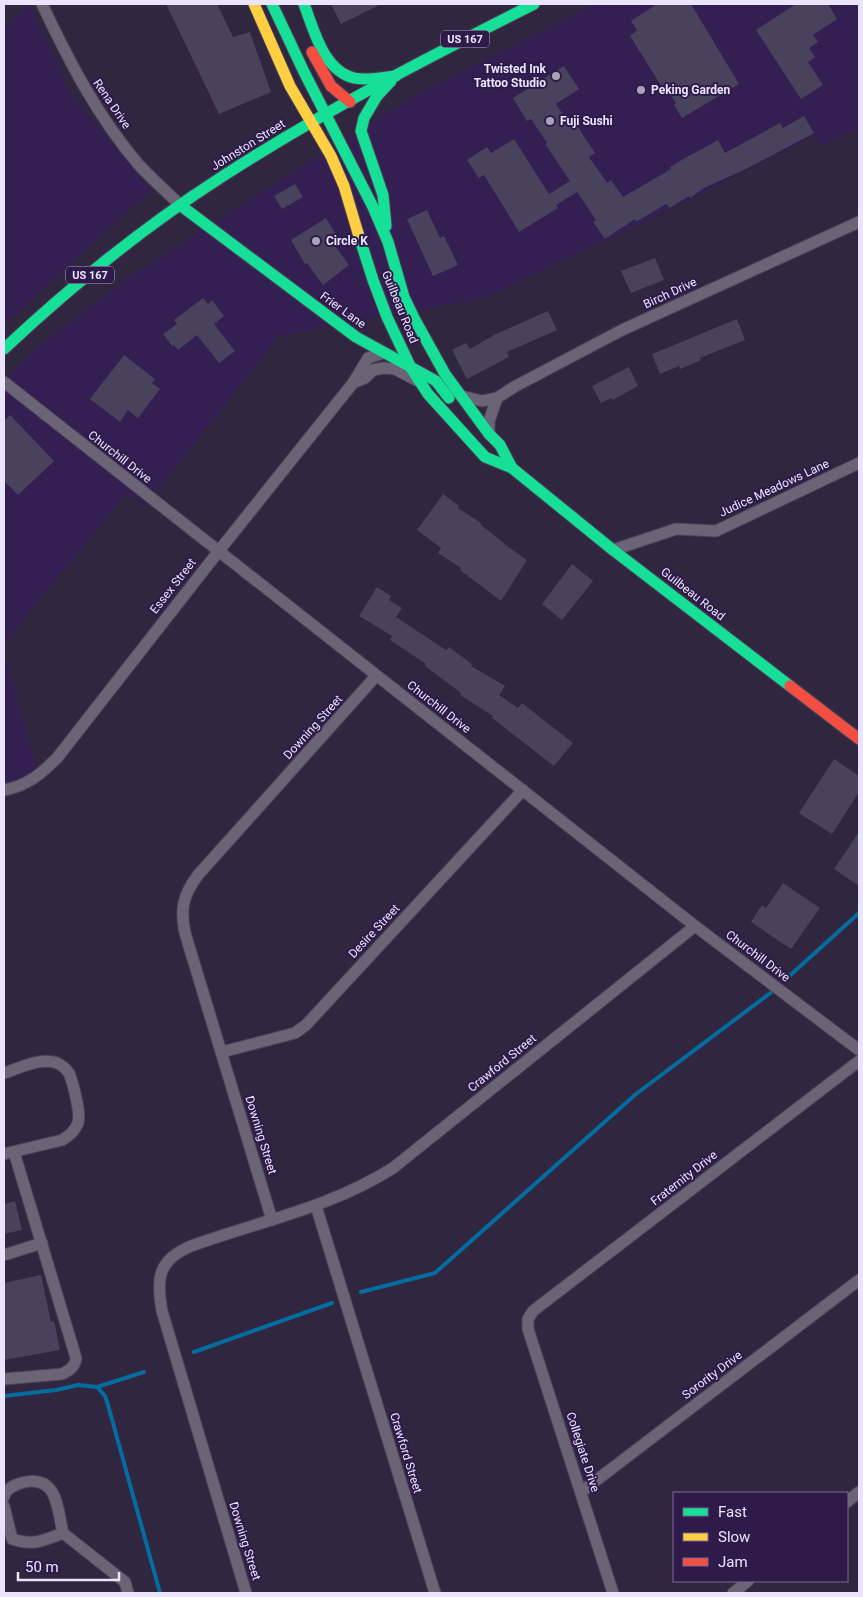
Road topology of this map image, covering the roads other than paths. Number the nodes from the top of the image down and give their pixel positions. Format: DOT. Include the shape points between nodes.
graph roads {
  1 [pos="42,4"];
  2 [pos="254,4"];
  3 [pos="272,4"];
  4 [pos="292,4"];
  5 [pos="304,4"];
  6 [pos="534,4"];
  7 [pos="396,76"];
  8 [pos="350,102"];
  9 [pos="326,115"];
  10 [pos="311,123"];
  11 [pos="180,205"];
  12 [pos="859,222"];
  13 [pos="388,242"];
  14 [pos="4,349"];
  15 [pos="383,353"];
  16 [pos="411,368"];
  17 [pos="4,382"];
  18 [pos="353,383"];
  19 [pos="422,384"];
  20 [pos="461,396"];
  21 [pos="497,398"];
  22 [pos="489,434"];
  23 [pos="859,463"];
  24 [pos="512,468"];
  25 [pos="613,550"];
  26 [pos="218,552"];
  27 [pos="376,676"];
  28 [pos="859,739"];
  29 [pos="4,790"];
  30 [pos="523,790"];
  31 [pos="695,926"];
  32 [pos="859,1050"];
  33 [pos="222,1052"];
  34 [pos="859,1061"];
  35 [pos="4,1073"];
  36 [pos="9,1153"];
  37 [pos="316,1206"];
  38 [pos="272,1220"];
  39 [pos="42,1243"];
  40 [pos="4,1255"];
  41 [pos="859,1280"];
  42 [pos="528,1319"];
  43 [pos="4,1379"];
  44 [pos="581,1492"];
  45 [pos="859,1492"];
  46 [pos="4,1497"];
  47 [pos="848,1501"];
  48 [pos="4,1506"];
  49 [pos="62,1533"];
  50 [pos="747,1582"];
  51 [pos="128,1593"];
  52 [pos="246,1593"];
  53 [pos="435,1593"];
  54 [pos="613,1593"];
  55 [pos="732,1593"];
  1 -- 11 [label="street, Rena Drive" via="66,56 101,114 141,166"];
  2 -- 10 [label="street, Guilbeau Road" via="280,66"];
  3 -- 9 [label="street, Guilbeau Road"];
  4 -- 8 [label="street" via="328,84"];
  5 -- 7 [label="street" via="329,63 341,74 355,78"];
  6 -- 7 [label="street, Johnston Street / US 167"];
  7 -- 8 [label="street, Johnston Street / US 167"];
  7 -- 13 [label="street" via="377,96 364,118 361,132 383,195"];
  8 -- 9 [label="street, Johnston Street / US 167"];
  9 -- 10 [label="street, Johnston Street / US 167"];
  9 -- 13 [label="street, Guilbeau Road"];
  10 -- 11 [label="street, Johnston Street / US 167"];
  10 -- 16 [label="street, Guilbeau Road" via="343,184 373,280"];
  11 -- 14 [label="street, Johnston Street / US 167" via="124,247"];
  11 -- 15 [label="street, Frier Lane" via="356,337"];
  12 -- 21 [label="street, Birch Drive" via="622,330"];
  13 -- 20 [label="street, Guilbeau Road" via="404,297 445,374"];
  15 -- 16 [label="street, Frier Lane"];
  15 -- 18 [label="street, Essex Street" via="368,358"];
  16 -- 19 [label="street, Guilbeau Road"];
  16 -- 22 [label="street, Frier Lane" via="436,381 463,418"];
  17 -- 26 [label="street, Churchill Drive"];
  18 -- 19 [label="street, Essex Street" via="373,370 395,368"];
  18 -- 26 [label="street, Essex Street"];
  19 -- 24 [label="street, Guilbeau Road" via="485,457"];
  20 -- 21 [label="street" via="482,402"];
  20 -- 22 [label="street, Guilbeau Road"];
  21 -- 22 [label="street" via="489,421"];
  22 -- 24 [label="street, Guilbeau Road" via="500,445"];
  23 -- 25 [label="street, Judice Meadows Lane" via="716,532 676,529"];
  24 -- 25 [label="street, Guilbeau Road"];
  25 -- 28 [label="street, Guilbeau Road"];
  26 -- 27 [label="street, Churchill Drive"];
  26 -- 29 [label="street, Essex Street" via="57,758 42,774 25,784"];
  27 -- 30 [label="street, Churchill Drive"];
  27 -- 33 [label="street, Downing Street" via="198,875 186,893 182,910 184,926"];
  30 -- 31 [label="street, Churchill Drive"];
  30 -- 33 [label="street, Desire Street" via="306,1025 295,1033"];
  31 -- 32 [label="street, Churchill Drive"];
  31 -- 37 [label="street, Crawford Street" via="393,1168 348,1194"];
  33 -- 38 [label="street, Downing Street"];
  34 -- 42 [label="street, Fraternity Drive" via="533,1311"];
  35 -- 36 [label="street" via="40,1061 58,1063 69,1073 79,1113 79,1121 70,1136"];
  36 -- 39 [label="street"];
  37 -- 38 [label="street, Crawford Street"];
  37 -- 53 [label="street, Crawford Street"];
  38 -- 52 [label="street, Downing Street" via="177,1252 166,1262 159,1284 162,1311"];
  39 -- 40 [label="street"];
  39 -- 43 [label="street" via="76,1362 62,1374"];
  41 -- 44 [label="street, Sorority Drive"];
  42 -- 44 [label="street, Collegiate Drive" via="528,1329"];
  44 -- 54 [label="street, Collegiate Drive"];
  45 -- 47 [label="street"];
  46 -- 49 [label="street" via="12,1486 23,1482 38,1481 46,1485 54,1493"];
  48 -- 49 [label="street" via="12,1538 24,1543 38,1543"];
  49 -- 51 [label="street" via="125,1582"];
  50 -- 55 [label="street"];
}
